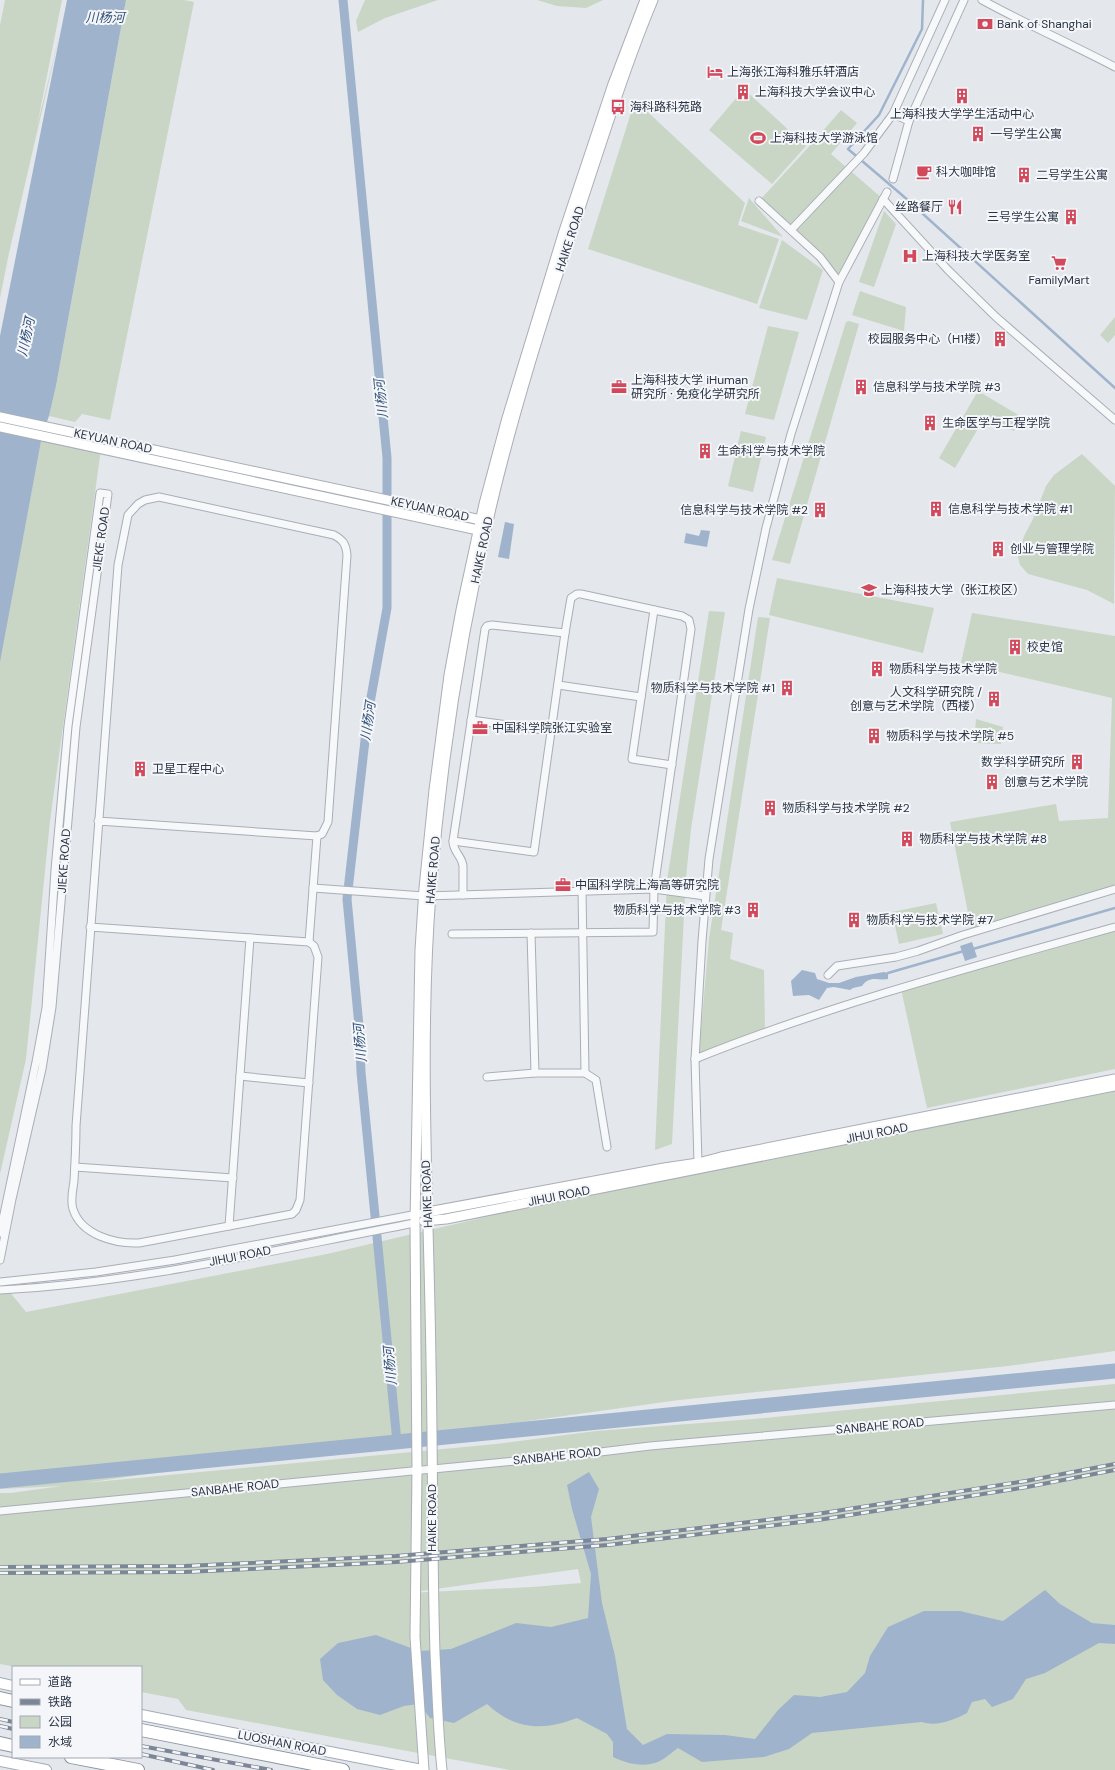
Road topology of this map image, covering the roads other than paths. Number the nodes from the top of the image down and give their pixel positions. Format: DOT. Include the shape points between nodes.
graph roads {
  1 [pos="645,0"];
  2 [pos="653,0"];
  3 [pos="945,0"];
  4 [pos="964,0"];
  5 [pos="982,0"];
  6 [pos="1115,67"];
  7 [pos="893,114"];
  8 [pos="909,121"];
  9 [pos="893,179"];
  10 [pos="887,192"];
  11 [pos="883,199"];
  12 [pos="759,201"];
  13 [pos="791,230"];
  14 [pos="839,282"];
  15 [pos="0,417"];
  16 [pos="1115,420"];
  17 [pos="0,427"];
  18 [pos="482,525"];
  19 [pos="654,610"];
  20 [pos="565,633"];
  21 [pos="558,685"];
  22 [pos="641,697"];
  23 [pos="470,720"];
  24 [pos="551,731"];
  25 [pos="672,765"];
  26 [pos="98,821"];
  27 [pos="317,836"];
  28 [pos="453,841"];
  29 [pos="313,888"];
  30 [pos="654,889"];
  31 [pos="1115,889"];
  32 [pos="582,891"];
  33 [pos="463,895"];
  34 [pos="427,896"];
  35 [pos="705,896"];
  36 [pos="90,927"];
  37 [pos="1115,927"];
  38 [pos="583,932"];
  39 [pos="531,933"];
  40 [pos="452,934"];
  41 [pos="250,938"];
  42 [pos="309,942"];
  43 [pos="828,975"];
  44 [pos="695,1059"];
  45 [pos="535,1073"];
  46 [pos="585,1073"];
  47 [pos="240,1076"];
  48 [pos="487,1077"];
  49 [pos="1115,1079"];
  50 [pos="308,1083"];
  51 [pos="1115,1086"];
  52 [pos="607,1147"];
  53 [pos="698,1163"];
  54 [pos="75,1166"];
  55 [pos="233,1178"];
  56 [pos="428,1216"];
  57 [pos="415,1219"];
  58 [pos="229,1226"];
  59 [pos="0,1233"];
  60 [pos="0,1260"];
  61 [pos="0,1282"];
  62 [pos="0,1290"];
  63 [pos="1115,1405"];
  64 [pos="432,1467"];
  65 [pos="417,1468"];
  66 [pos="0,1510"];
  67 [pos="0,1683"];
  68 [pos="12,1686"];
  69 [pos="0,1698"];
  70 [pos="12,1701"];
  71 [pos="0,1703"];
  72 [pos="12,1706"];
  73 [pos="142,1715"];
  74 [pos="142,1730"];
  75 [pos="0,1743"];
  76 [pos="12,1746"];
  77 [pos="74,1758"];
  78 [pos="0,1761"];
  79 [pos="46,1770"];
  80 [pos="138,1770"];
  81 [pos="343,1770"];
  82 [pos="423,1770"];
  83 [pos="442,1770"];
  1 -- 18 [label="street, HAIKE ROAD" via="613,84 534,326 507,418"];
  2 -- 18 [label="street, HAIKE ROAD" via="623,78 541,328"];
  3 -- 7 [label="street"];
  4 -- 8 [label="street"];
  5 -- 6 [label="street"];
  7 -- 8 [label="street"];
  7 -- 13 [label="street" via="864,153"];
  8 -- 9 [label="street"];
  10 -- 11 [label="street"];
  11 -- 14 [label="street"];
  11 -- 16 [label="street" via="948,270 996,317"];
  12 -- 13 [label="street"];
  13 -- 14 [label="street" via="820,257"];
  14 -- 35 [label="street" via="791,434 766,528 749,609"];
  15 -- 18 [label="street, KEYUAN ROAD" via="369,496"];
  17 -- 18 [label="street, KEYUAN ROAD" via="401,513"];
  18 -- 34 [label="street, HAIKE ROAD" via="460,617 442,725 434,790"];
  19 -- 20 [label="street" via="577,594 569,602"];
  19 -- 22 [label="street"];
  19 -- 25 [label="street" via="686,617 691,624"];
  20 -- 21 [label="street"];
  20 -- 23 [label="street" via="487,626 483,633"];
  21 -- 22 [label="street"];
  21 -- 24 [label="street"];
  22 -- 25 [label="street" via="632,759"];
  23 -- 24 [label="street"];
  23 -- 28 [label="street"];
  24 -- 28 [label="street" via="534,852"];
  25 -- 30 [label="street"];
  26 -- 27 [label="street"];
  26 -- 27 [label="street" via="116,580 125,522 138,504 159,497 334,535 344,541 347,547 328,822 322,834"];
  26 -- 36 [label="street"];
  27 -- 29 [label="street"];
  28 -- 33 [label="street" via="454,850 463,862"];
  29 -- 34 [label="street"];
  29 -- 42 [label="street"];
  30 -- 32 [label="street"];
  30 -- 35 [label="street"];
  30 -- 38 [label="street" via="653,932"];
  31 -- 43 [label="street" via="911,953 837,966"];
  32 -- 33 [label="street"];
  32 -- 38 [label="street"];
  33 -- 34 [label="street"];
  34 -- 56 [label="street, HAIKE ROAD" via="425,1056"];
  34 -- 57 [label="street, HAIKE ROAD" via="419,1003"];
  35 -- 44 [label="street"];
  36 -- 41 [label="street"];
  36 -- 54 [label="street"];
  37 -- 44 [label="street" via="901,989 765,1032"];
  38 -- 39 [label="street"];
  38 -- 46 [label="street"];
  39 -- 40 [label="street"];
  39 -- 45 [label="street"];
  41 -- 42 [label="street"];
  41 -- 47 [label="street"];
  42 -- 50 [label="street" via="314,946 318,957"];
  44 -- 53 [label="street"];
  45 -- 46 [label="street"];
  45 -- 48 [label="street"];
  46 -- 52 [label="street" via="596,1080"];
  47 -- 50 [label="street"];
  47 -- 55 [label="street"];
  49 -- 53 [label="street, JIHUI ROAD"];
  50 -- 58 [label="street" via="300,1200 296,1210 288,1215"];
  51 -- 56 [label="street, JIHUI ROAD" via="453,1217"];
  53 -- 56 [label="street, JIHUI ROAD"];
  54 -- 55 [label="street"];
  54 -- 58 [label="street" via="73,1209 86,1227 103,1238 122,1243 139,1243"];
  55 -- 58 [label="street"];
  56 -- 57 [label="street, JIHUI ROAD"];
  56 -- 64 [label="street, HAIKE ROAD"];
  57 -- 61 [label="street, JIHUI ROAD" via="388,1220 96,1272"];
  57 -- 62 [label="street, JIHUI ROAD" via="390,1228 184,1267 92,1282"];
  57 -- 65 [label="street, HAIKE ROAD"];
  59 -- 60 [label="street, JIEKE ROAD" via="46,1008 68,726 100,493 108,494 76,734 52,1007 42,1069"];
  63 -- 64 [label="street, SANBAHE ROAD"];
  64 -- 65 [label="street, SANBAHE ROAD"];
  64 -- 83 [label="street, HAIKE ROAD" via="432,1572 438,1733"];
  65 -- 66 [label="street, SANBAHE ROAD"];
  65 -- 82 [label="street, HAIKE ROAD" via="415,1637"];
  67 -- 68 [label="main road"];
  69 -- 70 [label="highway"];
  71 -- 72 [label="highway"];
  73 -- 82 [label="main road, LUOSHAN ROAD"];
  74 -- 81 [label="highway"];
  75 -- 76 [label="highway"];
  77 -- 80 [label="highway"];
  78 -- 79 [label="main road"];
}
